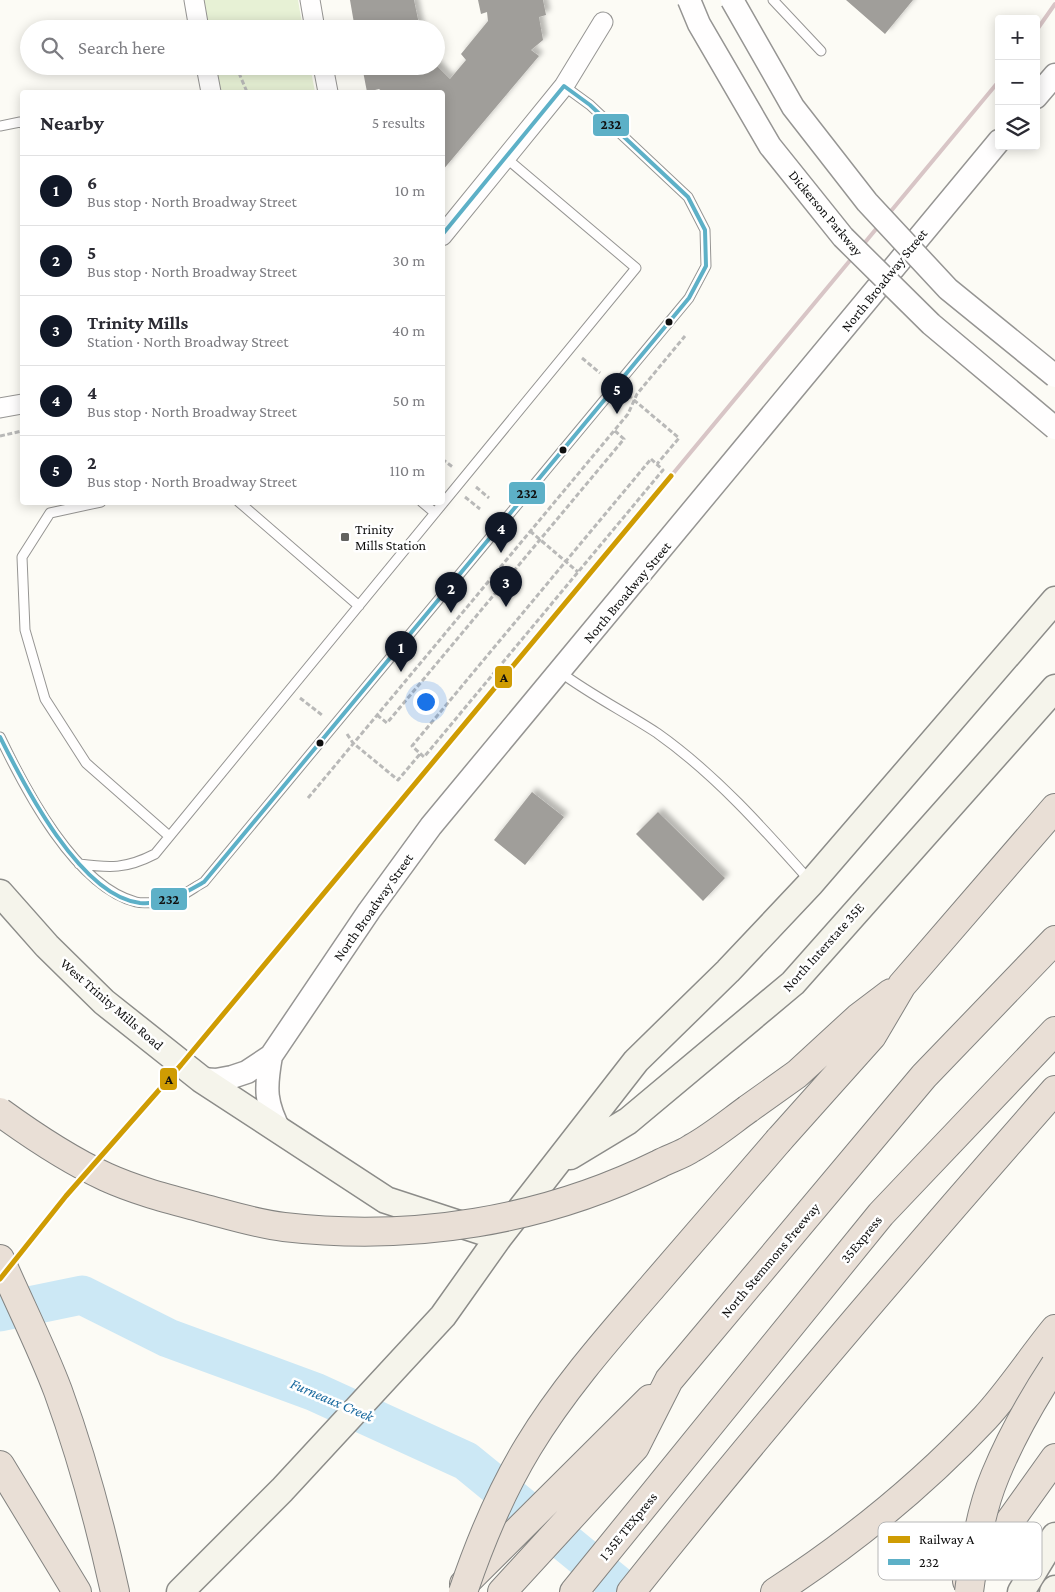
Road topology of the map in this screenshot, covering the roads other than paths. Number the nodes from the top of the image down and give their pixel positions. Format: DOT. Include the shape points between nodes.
graph roads {
  1 [pos="194,0"];
  2 [pos="310,0"];
  3 [pos="689,0"];
  4 [pos="732,0"];
  5 [pos="773,0"];
  6 [pos="197,20"];
  7 [pos="313,20"];
  8 [pos="603,22"];
  9 [pos="821,51"];
  10 [pos="208,75"];
  11 [pos="325,75"];
  12 [pos="1055,75"];
  13 [pos="564,86"];
  14 [pos="211,90"];
  15 [pos="328,90"];
  16 [pos="1040,92"];
  17 [pos="20,122"];
  18 [pos="0,126"];
  19 [pos="995,146"];
  20 [pos="506,158"];
  21 [pos="445,232"];
  22 [pos="1055,376"];
  23 [pos="20,404"];
  24 [pos="0,408"];
  25 [pos="1055,428"];
  26 [pos="445,500"];
  27 [pos="87,505"];
  28 [pos="242,505"];
  29 [pos="426,505"];
  30 [pos="441,505"];
  31 [pos="435,512"];
  32 [pos="1055,600"];
  33 [pos="359,606"];
  34 [pos="560,672"];
  35 [pos="1055,688"];
  36 [pos="0,737"];
  37 [pos="1055,808"];
  38 [pos="169,836"];
  39 [pos="79,864"];
  40 [pos="811,883"];
  41 [pos="0,893"];
  42 [pos="1055,940"];
  43 [pos="902,985"];
  44 [pos="1055,1031"];
  45 [pos="271,1056"];
  46 [pos="201,1078"];
  47 [pos="1055,1090"];
  48 [pos="0,1112"];
  49 [pos="281,1133"];
  50 [pos="554,1166"];
  51 [pos="499,1237"];
  52 [pos="0,1259"];
  53 [pos="1055,1329"];
  54 [pos="1055,1365"];
  55 [pos="625,1440"];
  56 [pos="1055,1458"];
  57 [pos="682,1461"];
  58 [pos="0,1465"];
  59 [pos="981,1522"];
  60 [pos="1009,1522"];
  61 [pos="1055,1536"];
  62 [pos="1042,1557"];
  63 [pos="968,1580"];
  64 [pos="1028,1580"];
  65 [pos="76,1592"];
  66 [pos="115,1592"];
  67 [pos="180,1592"];
  68 [pos="456,1592"];
  69 [pos="463,1592"];
  70 [pos="502,1592"];
  71 [pos="574,1592"];
  72 [pos="631,1592"];
  73 [pos="775,1592"];
  74 [pos="959,1592"];
  75 [pos="1021,1592"];
  1 -- 6 [label="street"];
  2 -- 7 [label="street"];
  3 -- 25 [label="street, Dickerson Parkway, bridge" via="699,24 770,146 843,237 931,324"];
  4 -- 22 [label="street, bridge" via="793,107 867,202 948,288"];
  5 -- 9 [label="lane"];
  8 -- 13 [label="street"];
  10 -- 14 [label="street"];
  11 -- 15 [label="street"];
  12 -- 16 [label="street"];
  13 -- 20 [label="street"];
  13 -- 39 [label="lane" via="590,105 688,197 705,230 706,266 689,298 204,882 168,901 136,902 109,890"];
  17 -- 18 [label="lane"];
  19 -- 34 [label="street, North Broadway Street"];
  20 -- 21 [label="street"];
  20 -- 26 [label="lane" via="636,268"];
  23 -- 24 [label="street"];
  27 -- 38 [label="lane" via="50,513 22,557 25,630 45,699 86,763"];
  28 -- 33 [label="lane"];
  29 -- 31 [label="lane"];
  30 -- 31 [label="lane"];
  31 -- 33 [label="lane"];
  32 -- 40 [label="main road"];
  33 -- 38 [label="lane"];
  34 -- 40 [label="lane" via="657,734 711,776"];
  34 -- 45 [label="street, North Broadway Street" via="431,826"];
  35 -- 50 [label="main road, North Interstate 35E" via="793,983 628,1120"];
  36 -- 39 [label="lane" via="21,782"];
  37 -- 43 [label="highway"];
  38 -- 39 [label="lane" via="154,854 135,864 110,868"];
  40 -- 50 [label="main road" via="728,972 636,1061"];
  41 -- 46 [label="main road, West Trinity Mills Road" via="47,946 104,1002"];
  42 -- 55 [label="highway, North Stemmons Freeway" via="924,1076 668,1380"];
  43 -- 48 [label="highway, bridge" via="858,1018 797,1074 691,1149 590,1194 466,1225 404,1232 333,1231 282,1227 224,1214 149,1194 106,1177"];
  43 -- 69 [label="highway, bridge" via="872,1036 576,1378 528,1447 499,1499"];
  44 -- 57 [label="highway, 35Express" via="881,1214"];
  45 -- 46 [label="street, North Broadway Street" via="232,1078"];
  45 -- 49 [label="street, North Broadway Street" via="266,1095"];
  46 -- 49 [label="main road, West Trinity Mills Road"];
  47 -- 72 [label="highway" via="714,1487"];
  49 -- 51 [label="main road, West Trinity Mills Road" via="386,1200"];
  50 -- 51 [label="main road"];
  51 -- 67 [label="main road" via="443,1316 282,1490"];
  52 -- 66 [label="highway" via="57,1390 81,1459"];
  53 -- 73 [label="highway" via="986,1416 936,1468 876,1520"];
  54 -- 59 [label="highway, bridge" via="994,1477"];
  55 -- 68 [label="highway, bridge"];
  55 -- 70 [label="highway"];
  56 -- 60 [label="highway"];
  57 -- 71 [label="highway, I 35E TEXpress"];
  58 -- 65 [label="highway"];
  61 -- 62 [label="main road"];
  63 -- 74 [label="highway"];
  64 -- 75 [label="main road"];
}
